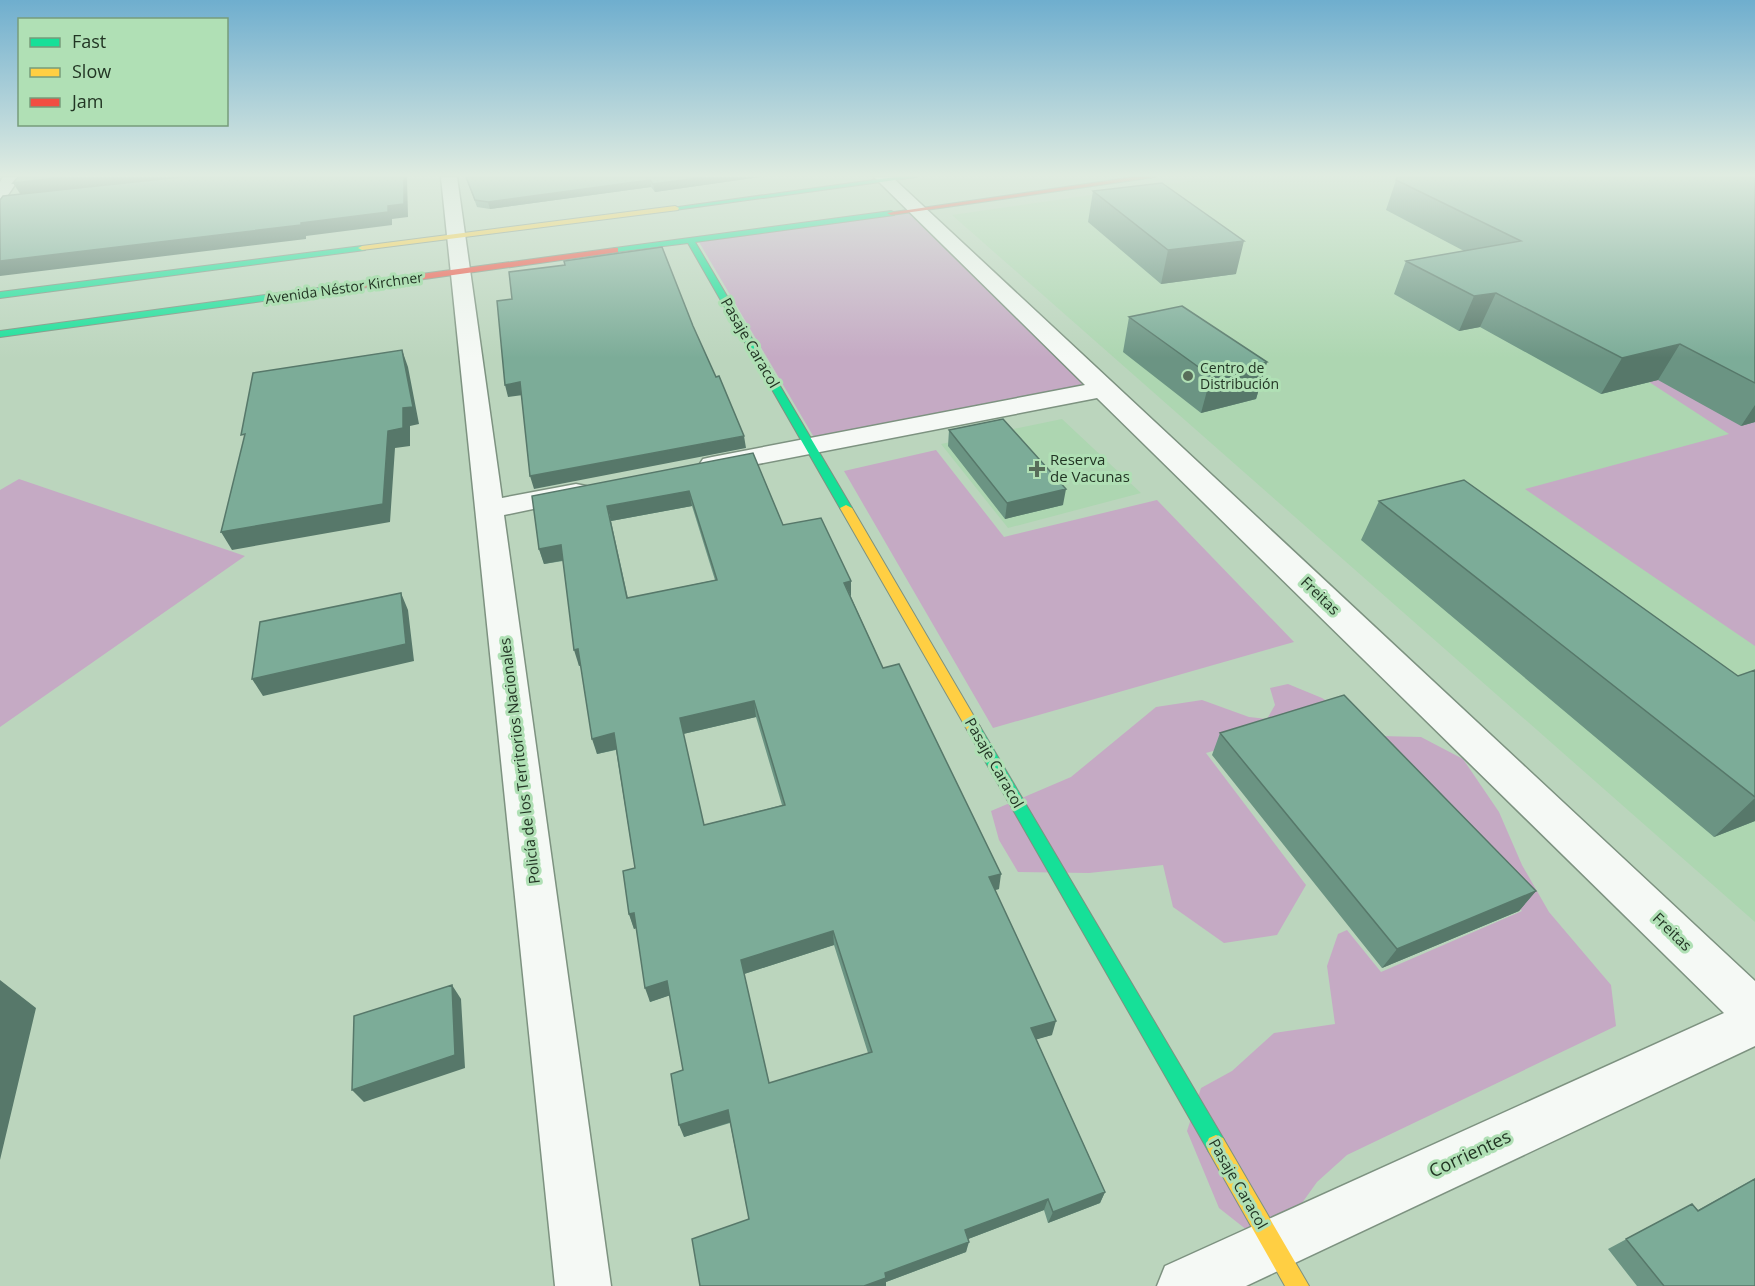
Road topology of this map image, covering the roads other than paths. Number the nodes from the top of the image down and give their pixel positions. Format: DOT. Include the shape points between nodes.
graph roads {
  1 [pos="447,237"];
  2 [pos="455,237"];
  3 [pos="720,237"];
  4 [pos="944,237"];
  5 [pos="691,241"];
  6 [pos="460,272"];
  7 [pos="0,295"];
  8 [pos="0,334"];
  9 [pos="1104,389"];
  10 [pos="810,446"];
  11 [pos="684,471"];
  12 [pos="604,486"];
  13 [pos="489,509"];
  14 [pos="1755,1012"];
  15 [pos="1755,1022"];
  16 [pos="1286,1265"];
  17 [pos="583,1286"];
  18 [pos="1185,1286"];
  1 -- 7 [label="main road"];
  2 -- 6 [label="street, Policía de los Territorios Nacionales"];
  3 -- 5 [label="main road, Avenida Néstor Kirchner"];
  4 -- 9 [label="street, Freitas"];
  5 -- 6 [label="main road, Avenida Néstor Kirchner"];
  5 -- 10 [label="main road, Pasaje Caracol"];
  6 -- 8 [label="main road, Avenida Néstor Kirchner"];
  6 -- 13 [label="street, Policía de los Territorios Nacionales"];
  9 -- 10 [label="street"];
  9 -- 14 [label="street, Freitas"];
  10 -- 11 [label="street"];
  10 -- 16 [label="main road, Pasaje Caracol"];
  12 -- 13 [label="street"];
  13 -- 17 [label="street, Policía de los Territorios Nacionales"];
  15 -- 16 [label="street, Corrientes"];
  16 -- 18 [label="street, Corrientes"];
}
